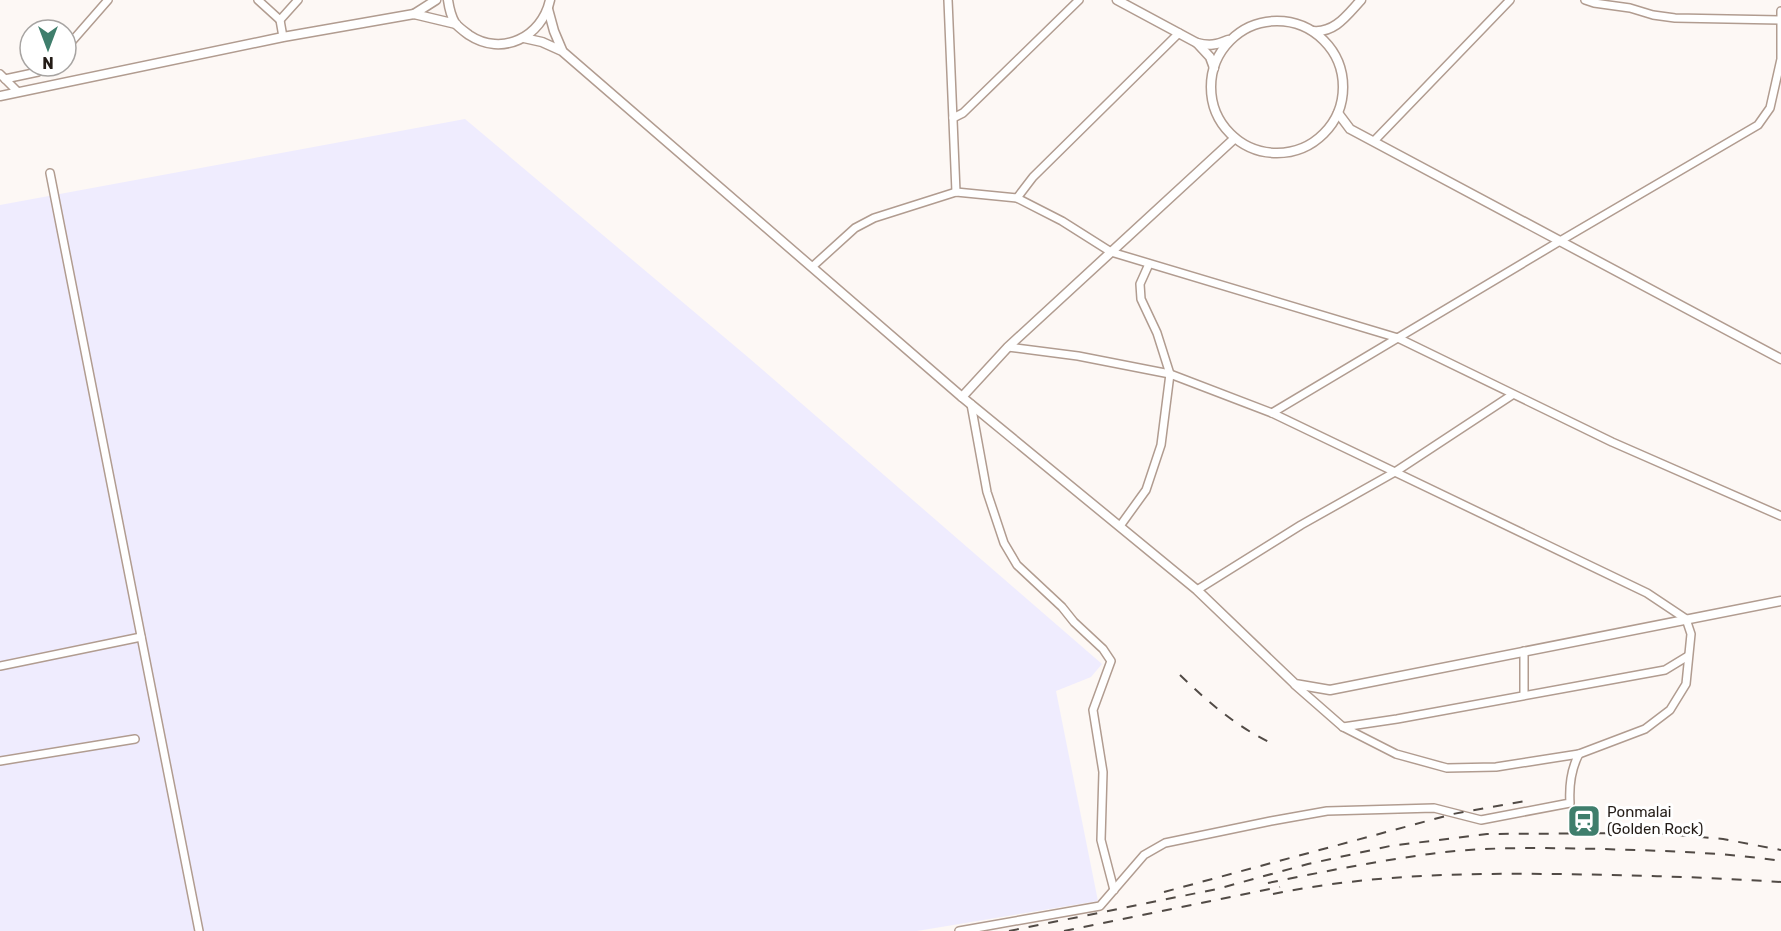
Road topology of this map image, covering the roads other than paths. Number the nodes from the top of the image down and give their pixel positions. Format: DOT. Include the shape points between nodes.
graph roads {
  1 [pos="108,0"];
  2 [pos="258,0"];
  3 [pos="298,0"];
  4 [pos="436,0"];
  5 [pos="448,0"];
  6 [pos="948,0"];
  7 [pos="1078,0"];
  8 [pos="1117,0"];
  9 [pos="1361,0"];
  10 [pos="1510,0"];
  11 [pos="1585,0"];
  12 [pos="550,2"];
  13 [pos="1131,3"];
  14 [pos="1781,11"];
  15 [pos="414,14"];
  16 [pos="280,20"];
  17 [pos="1781,20"];
  18 [pos="456,24"];
  19 [pos="1335,26"];
  20 [pos="1312,31"];
  21 [pos="1179,33"];
  22 [pos="78,34"];
  23 [pos="283,37"];
  24 [pos="524,38"];
  25 [pos="1232,39"];
  26 [pos="1197,42"];
  27 [pos="1332,49"];
  28 [pos="562,51"];
  29 [pos="1214,68"];
  30 [pos="18,74"];
  31 [pos="2,76"];
  32 [pos="18,92"];
  33 [pos="0,96"];
  34 [pos="1338,113"];
  35 [pos="953,118"];
  36 [pos="1329,129"];
  37 [pos="1350,129"];
  38 [pos="1235,138"];
  39 [pos="1374,141"];
  40 [pos="51,173"];
  41 [pos="956,192"];
  42 [pos="1017,198"];
  43 [pos="1560,241"];
  44 [pos="1111,252"];
  45 [pos="1149,264"];
  46 [pos="812,267"];
  47 [pos="1398,338"];
  48 [pos="1008,347"];
  49 [pos="1781,359"];
  50 [pos="1170,374"];
  51 [pos="1512,395"];
  52 [pos="962,397"];
  53 [pos="970,404"];
  54 [pos="1272,413"];
  55 [pos="1395,472"];
  56 [pos="1781,516"];
  57 [pos="1120,526"];
  58 [pos="1197,590"];
  59 [pos="1781,600"];
  60 [pos="1686,619"];
  61 [pos="141,637"];
  62 [pos="1524,651"];
  63 [pos="1688,656"];
  64 [pos="0,666"];
  65 [pos="1295,684"];
  66 [pos="1524,695"];
  67 [pos="1343,727"];
  68 [pos="135,739"];
  69 [pos="1579,754"];
  70 [pos="0,761"];
  71 [pos="1114,890"];
  72 [pos="199,931"];
  73 [pos="959,931"];
  1 -- 22 [label="street"];
  2 -- 16 [label="street"];
  3 -- 16 [label="street"];
  4 -- 15 [label="street"];
  5 -- 18 [label="street"];
  6 -- 35 [label="street"];
  7 -- 35 [label="street" via="963,113"];
  8 -- 13 [label="street"];
  9 -- 19 [label="street"];
  10 -- 39 [label="street"];
  11 -- 17 [label="street" via="1675,18"];
  12 -- 24 [label="street" via="541,22"];
  12 -- 28 [label="street" via="554,31"];
  13 -- 21 [label="street"];
  14 -- 17 [label="street"];
  15 -- 18 [label="street"];
  15 -- 23 [label="street"];
  16 -- 23 [label="street"];
  17 -- 43 [label="street" via="1781,59 1770,108 1758,125"];
  18 -- 24 [label="street" via="487,43 510,43"];
  19 -- 20 [label="street"];
  19 -- 27 [label="street"];
  20 -- 25 [label="street" via="1288,21 1270,21 1246,29"];
  20 -- 27 [label="street"];
  21 -- 26 [label="street"];
  21 -- 42 [label="street" via="1033,177"];
  23 -- 32 [label="street"];
  24 -- 28 [label="street"];
  25 -- 26 [label="street" via="1219,45"];
  25 -- 29 [label="street"];
  26 -- 29 [label="street"];
  27 -- 34 [label="street" via="1343,80"];
  28 -- 46 [label="street"];
  29 -- 38 [label="street" via="1212,102 1223,125"];
  30 -- 31 [label="street"];
  31 -- 32 [label="street"];
  32 -- 33 [label="street"];
  34 -- 36 [label="street"];
  34 -- 37 [label="street"];
  35 -- 41 [label="street"];
  36 -- 37 [label="street"];
  36 -- 38 [label="street" via="1309,145 1284,152 1258,150"];
  37 -- 39 [label="street"];
  38 -- 44 [label="street"];
  39 -- 43 [label="street"];
  40 -- 61 [label="street"];
  41 -- 42 [label="street"];
  41 -- 46 [label="street" via="874,218 855,228"];
  42 -- 44 [label="street"];
  43 -- 47 [label="street"];
  43 -- 49 [label="street"];
  44 -- 45 [label="street"];
  44 -- 48 [label="street"];
  45 -- 47 [label="street"];
  45 -- 50 [label="street" via="1140,284 1141,299"];
  46 -- 52 [label="street"];
  47 -- 51 [label="street"];
  47 -- 54 [label="street"];
  48 -- 50 [label="street"];
  48 -- 52 [label="street"];
  50 -- 54 [label="street"];
  50 -- 57 [label="street" via="1161,445 1146,490"];
  51 -- 55 [label="street"];
  51 -- 56 [label="street"];
  52 -- 53 [label="street"];
  53 -- 57 [label="street"];
  53 -- 71 [label="street" via="987,492 1004,543 1017,565 1111,661 1093,710 1103,771 1101,840"];
  54 -- 55 [label="street"];
  55 -- 58 [label="street"];
  55 -- 60 [label="street" via="1647,593"];
  57 -- 58 [label="street"];
  58 -- 65 [label="street"];
  59 -- 60 [label="street"];
  60 -- 62 [label="street"];
  60 -- 63 [label="street" via="1691,634"];
  61 -- 64 [label="street"];
  61 -- 72 [label="street"];
  62 -- 65 [label="street" via="1330,690"];
  62 -- 66 [label="street"];
  63 -- 66 [label="street" via="1665,670"];
  63 -- 69 [label="street" via="1686,684 1670,710 1645,729"];
  65 -- 67 [label="street"];
  66 -- 67 [label="street"];
  67 -- 69 [label="street" via="1396,754 1447,768 1496,767"];
  68 -- 70 [label="street"];
  69 -- 71 [label="street" via="1570,779 1570,803 1480,820 1434,808 1327,811 1271,820 1165,843 1144,855"];
  71 -- 73 [label="street" via="1100,906"];
}
